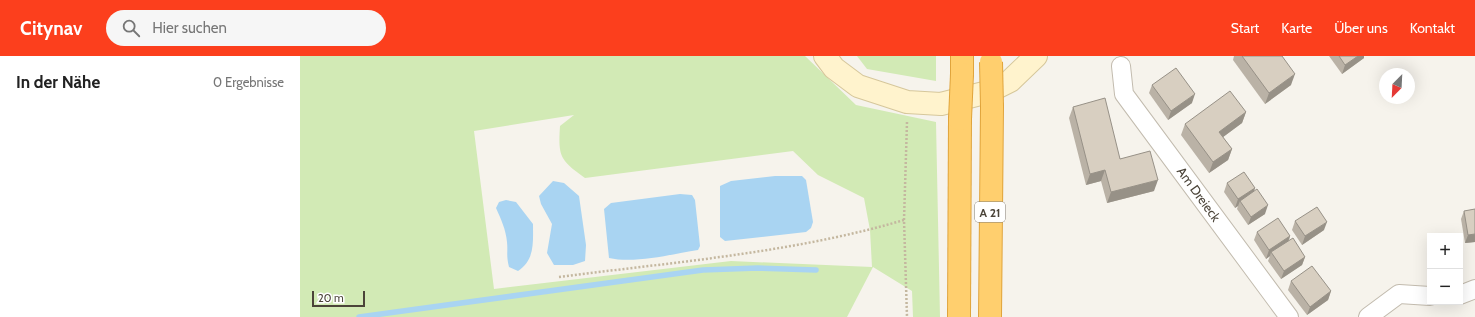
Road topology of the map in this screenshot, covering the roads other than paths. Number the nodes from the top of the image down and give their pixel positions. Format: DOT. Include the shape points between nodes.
graph roads {
  1 [pos="825,56"];
  2 [pos="1036,56"];
  3 [pos="991,59"];
  4 [pos="962,65"];
  5 [pos="1121,66"];
  6 [pos="1475,288"];
  7 [pos="1463,294"];
  8 [pos="1427,296"];
  9 [pos="959,317"];
  10 [pos="990,317"];
  11 [pos="1289,317"];
  12 [pos="1368,317"];
  1 -- 2 [label="street" via="834,68 858,86 907,102 941,104 988,92 1010,81"];
  3 -- 10 [label="highway, A 21, bridge"];
  4 -- 9 [label="highway, A 21, bridge"];
  5 -- 11 [label="street, Am Dreieck" via="1124,94"];
  6 -- 7 [label="street"];
  8 -- 12 [label="street" via="1399,294"];
}
